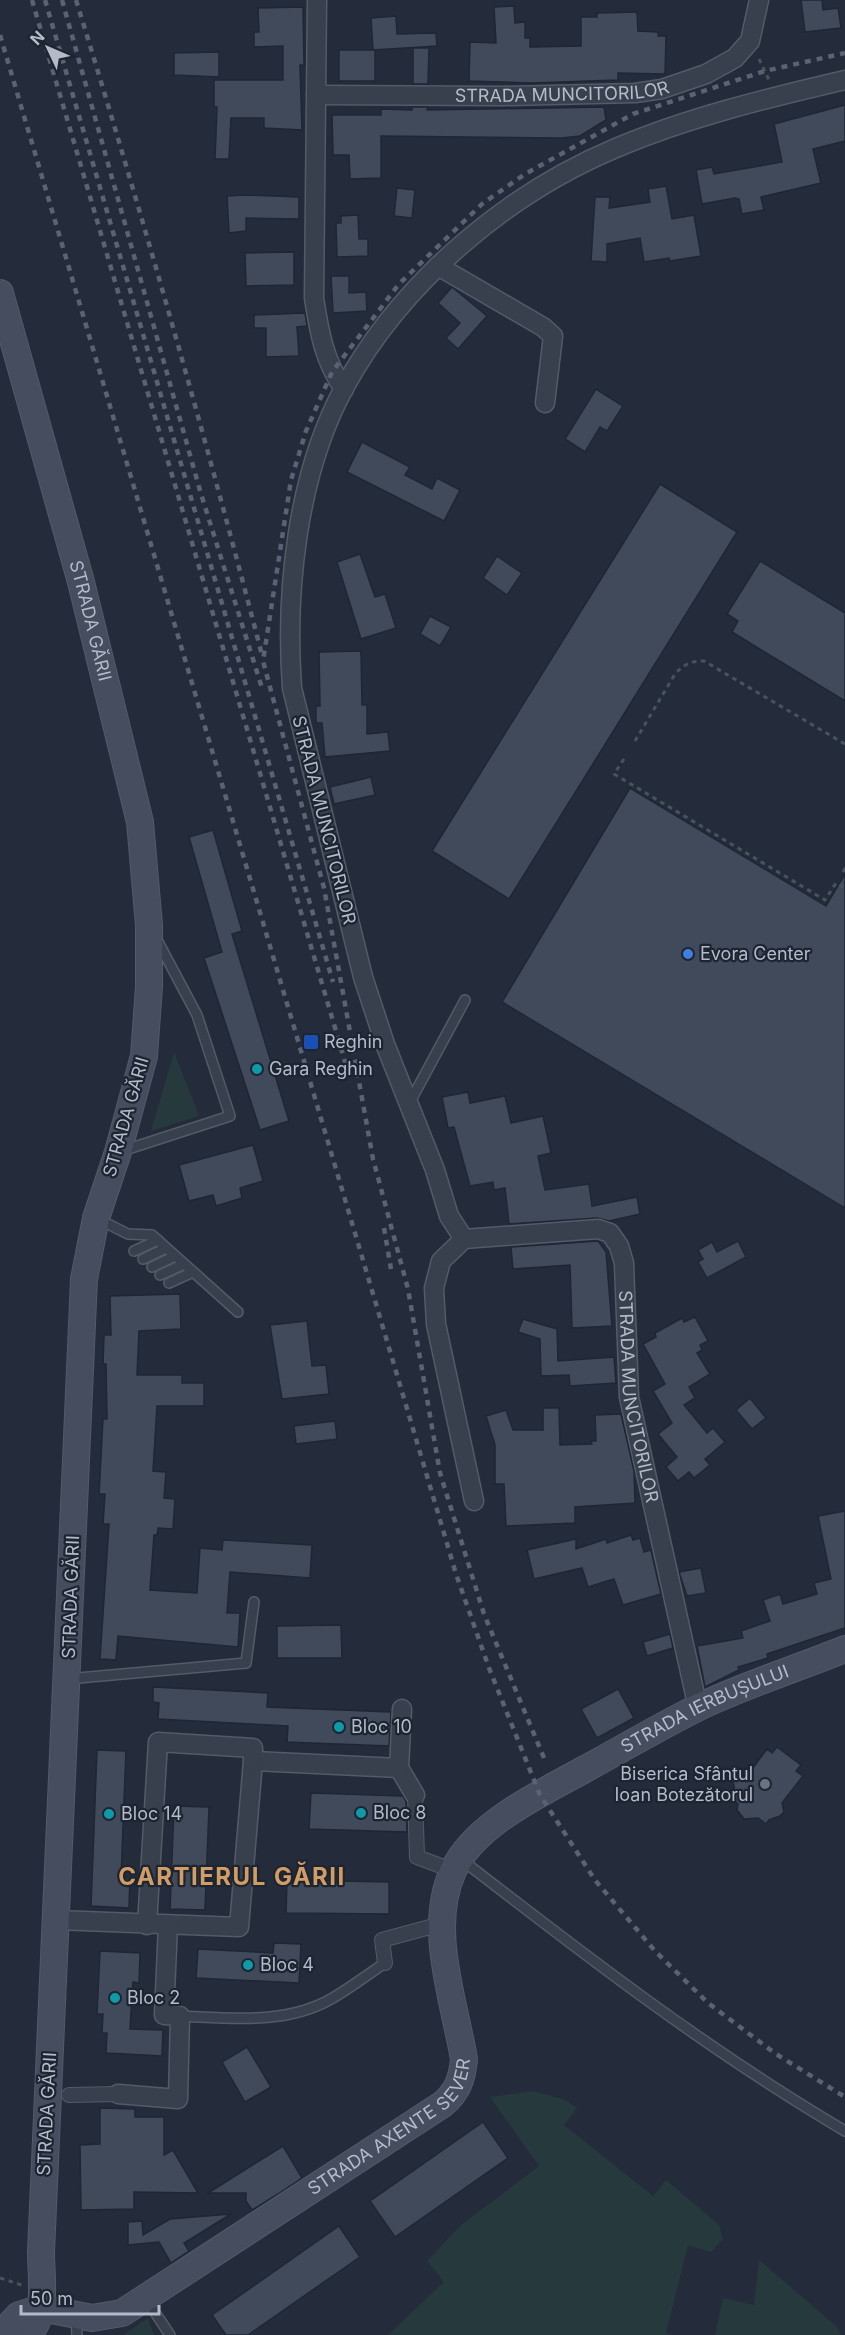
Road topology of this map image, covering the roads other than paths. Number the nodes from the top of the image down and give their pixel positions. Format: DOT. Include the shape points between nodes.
graph roads {
  1 [pos="317,0"];
  2 [pos="759,0"];
  3 [pos="845,81"];
  4 [pos="316,94"];
  5 [pos="438,266"];
  6 [pos="0,293"];
  7 [pos="7,343"];
  8 [pos="344,389"];
  9 [pos="545,403"];
  10 [pos="149,925"];
  11 [pos="465,1000"];
  12 [pos="410,1102"];
  13 [pos="118,1152"];
  14 [pos="96,1218"];
  15 [pos="464,1239"];
  16 [pos="158,1240"];
  17 [pos="166,1248"];
  18 [pos="134,1251"];
  19 [pos="175,1256"];
  20 [pos="143,1259"];
  21 [pos="184,1264"];
  22 [pos="152,1267"];
  23 [pos="193,1272"];
  24 [pos="160,1275"];
  25 [pos="169,1283"];
  26 [pos="238,1312"];
  27 [pos="474,1501"];
  28 [pos="255,1602"];
  29 [pos="845,1649"];
  30 [pos="67,1679"];
  31 [pos="698,1708"];
  32 [pos="402,1709"];
  33 [pos="253,1761"];
  34 [pos="399,1768"];
  35 [pos="415,1795"];
  36 [pos="540,1795"];
  37 [pos="450,1862"];
  38 [pos="57,1920"];
  39 [pos="147,1925"];
  40 [pos="168,1925"];
  41 [pos="430,1927"];
  42 [pos="385,1963"];
  43 [pos="180,2016"];
  44 [pos="118,2094"];
  45 [pos="69,2095"];
  46 [pos="845,2131"];
  47 [pos="146,2299"];
  48 [pos="30,2322"];
  49 [pos="76,2326"];
  50 [pos="0,2335"];
  51 [pos="170,2335"];
  1 -- 4 [label="street"];
  2 -- 4 [label="street, STRADA MUNCITORILOR" via="750,41 735,58 706,74 662,89 635,93"];
  3 -- 5 [label="street, STRADA MUNCITORILOR" via="774,96 615,148 549,183 482,226"];
  4 -- 8 [label="street" via="314,298 322,345 332,372"];
  5 -- 8 [label="street, STRADA MUNCITORILOR" via="364,355"];
  5 -- 9 [label="street" via="553,336"];
  6 -- 7 [label="main road, STRADA GĂRII"];
  7 -- 10 [label="main road, STRADA GĂRII" via="81,582 140,822"];
  8 -- 12 [label="street, STRADA MUNCITORILOR" via="323,438 302,507 289,645 292,688 363,977"];
  10 -- 13 [label="main road, STRADA GĂRII" via="144,1056"];
  10 -- 13 [label="lane" via="197,1015 230,1116"];
  11 -- 12 [label="lane"];
  12 -- 15 [label="street, STRADA MUNCITORILOR" via="449,1216"];
  13 -- 14 [label="main road, STRADA GĂRII"];
  14 -- 16 [label="lane" via="128,1234 145,1233"];
  14 -- 30 [label="main road, STRADA GĂRII" via="84,1279"];
  15 -- 27 [label="street" via="441,1261 434,1288 436,1324"];
  15 -- 31 [label="street, STRADA MUNCITORILOR" via="598,1229 610,1233 619,1246 624,1263 629,1397"];
  16 -- 17 [label="lane"];
  16 -- 18 [label="lane"];
  17 -- 19 [label="lane"];
  17 -- 20 [label="lane"];
  19 -- 21 [label="lane"];
  19 -- 22 [label="lane"];
  21 -- 23 [label="lane"];
  21 -- 24 [label="lane"];
  23 -- 25 [label="lane"];
  23 -- 26 [label="lane"];
  28 -- 30 [label="lane" via="246,1663"];
  29 -- 31 [label="main road, STRADA IERBUȘULUI"];
  30 -- 38 [label="main road, STRADA GĂRII"];
  31 -- 36 [label="main road, STRADA IERBUȘULUI"];
  32 -- 34 [label="street"];
  33 -- 34 [label="street"];
  33 -- 39 [label="street" via="253,1748 158,1742"];
  33 -- 40 [label="street" via="239,1927"];
  34 -- 35 [label="street"];
  35 -- 37 [label="street" via="417,1857"];
  36 -- 37 [label="main road, STRADA AXENTE SEVER" via="481,1833"];
  37 -- 46 [label="lane" via="719,2053"];
  37 -- 47 [label="main road, STRADA AXENTE SEVER" via="453,1871 446,1896 443,1944 464,2059 463,2076 455,2093"];
  38 -- 39 [label="street"];
  38 -- 48 [label="main road, STRADA GĂRII" via="40,2252"];
  39 -- 40 [label="street"];
  40 -- 43 [label="street" via="164,2015"];
  41 -- 42 [label="street" via="382,1940"];
  42 -- 43 [label="lane" via="330,2000 291,2014 258,2019"];
  43 -- 44 [label="street" via="178,2099"];
  44 -- 45 [label="street"];
  47 -- 49 [label="main road, STRADA AXENTE SEVER" via="122,2313"];
  47 -- 51 [label="lane"];
  48 -- 49 [label="main road, STRADA AXENTE SEVER"];
  48 -- 50 [label="main road"];
}
